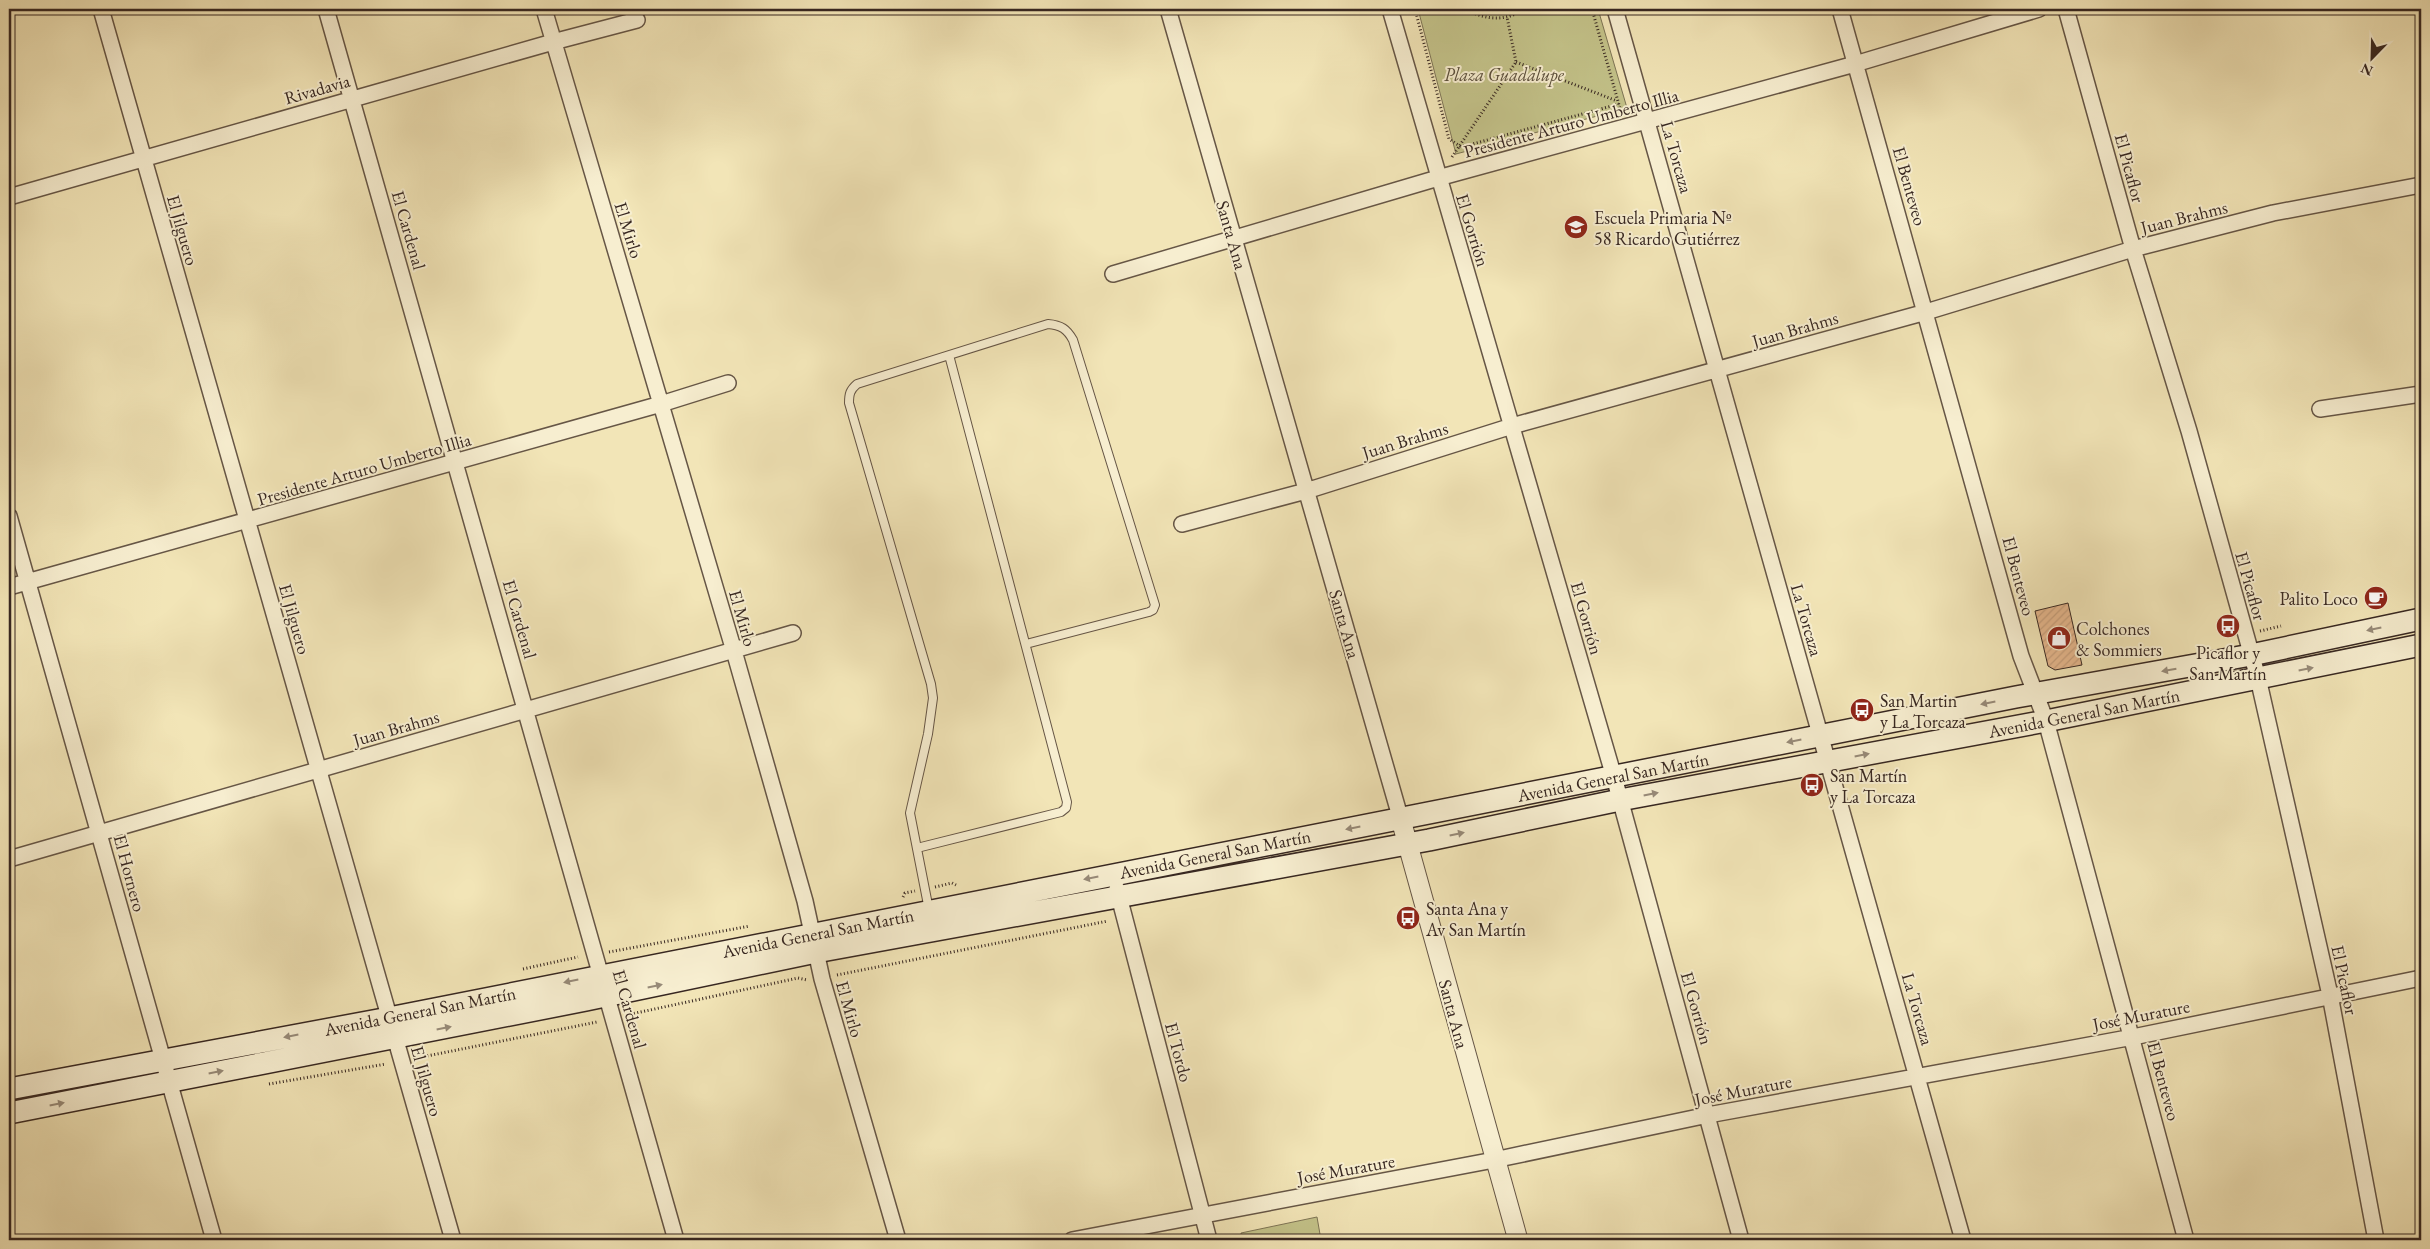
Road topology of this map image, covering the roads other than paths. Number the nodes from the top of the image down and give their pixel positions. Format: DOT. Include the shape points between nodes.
graph roads {
  1 [pos="101,9"];
  2 [pos="326,9"];
  3 [pos="544,9"];
  4 [pos="1168,9"];
  5 [pos="1390,9"];
  6 [pos="1615,9"];
  7 [pos="1840,9"];
  8 [pos="2039,9"];
  9 [pos="2066,9"];
  10 [pos="637,20"];
  11 [pos="553,42"];
  12 [pos="1855,64"];
  13 [pos="351,99"];
  14 [pos="1647,123"];
  15 [pos="143,158"];
  16 [pos="1438,178"];
  17 [pos="2421,184"];
  18 [pos="9,197"];
  19 [pos="1233,239"];
  20 [pos="2133,249"];
  21 [pos="1114,274"];
  22 [pos="1926,312"];
  23 [pos="950,355"];
  24 [pos="1718,371"];
  25 [pos="728,383"];
  26 [pos="2421,394"];
  27 [pos="661,404"];
  28 [pos="2320,409"];
  29 [pos="1512,426"];
  30 [pos="456,461"];
  31 [pos="1306,491"];
  32 [pos="9,516"];
  33 [pos="247,522"];
  34 [pos="1182,524"];
  35 [pos="27,581"];
  36 [pos="9,587"];
  37 [pos="2421,619"];
  38 [pos="793,633"];
  39 [pos="1026,644"];
  40 [pos="2421,646"];
  41 [pos="734,652"];
  42 [pos="2251,655"];
  43 [pos="2258,678"];
  44 [pos="2036,694"];
  45 [pos="526,710"];
  46 [pos="2046,721"];
  47 [pos="1822,736"];
  48 [pos="1828,760"];
  49 [pos="320,770"];
  50 [pos="1614,776"];
  51 [pos="1620,800"];
  52 [pos="1401,820"];
  53 [pos="100,834"];
  54 [pos="1409,843"];
  55 [pos="917,848"];
  56 [pos="9,859"];
  57 [pos="1114,874"];
  58 [pos="1118,895"];
  59 [pos="932,920"];
  60 [pos="814,943"];
  61 [pos="600,975"];
  62 [pos="2421,978"];
  63 [pos="2330,995"];
  64 [pos="607,996"];
  65 [pos="392,1028"];
  66 [pos="2133,1037"];
  67 [pos="164,1060"];
  68 [pos="1917,1076"];
  69 [pos="170,1080"];
  70 [pos="9,1089"];
  71 [pos="9,1113"];
  72 [pos="1708,1115"];
  73 [pos="1494,1160"];
  74 [pos="1202,1214"];
  75 [pos="214,1240"];
  76 [pos="453,1240"];
  77 [pos="676,1240"];
  78 [pos="898,1240"];
  79 [pos="1072,1240"];
  80 [pos="1209,1240"];
  81 [pos="1518,1240"];
  82 [pos="1741,1240"];
  83 [pos="1963,1240"];
  84 [pos="2186,1240"];
  85 [pos="2376,1240"];
  1 -- 15 [label="street, El Jilguero"];
  2 -- 13 [label="street, El Cardenal"];
  3 -- 11 [label="street, El Mirlo"];
  4 -- 19 [label="street, Santa Ana"];
  5 -- 16 [label="street, El Gorrión"];
  6 -- 14 [label="street, La Torcaza"];
  7 -- 12 [label="street, El Benteveo"];
  8 -- 12 [label="street, Presidente Arturo Umberto Illia"];
  9 -- 20 [label="street, El Picaflor"];
  10 -- 11 [label="street, Rivadavia"];
  11 -- 13 [label="street, Rivadavia"];
  11 -- 27 [label="street, El Mirlo"];
  12 -- 14 [label="street, Presidente Arturo Umberto Illia"];
  12 -- 22 [label="street, El Benteveo"];
  13 -- 15 [label="street, Rivadavia"];
  13 -- 30 [label="street, El Cardenal"];
  14 -- 16 [label="street, Presidente Arturo Umberto Illia"];
  14 -- 24 [label="street, La Torcaza"];
  15 -- 18 [label="street, Rivadavia"];
  15 -- 33 [label="street, El Jilguero"];
  16 -- 19 [label="street, Presidente Arturo Umberto Illia"];
  16 -- 29 [label="street, El Gorrión"];
  17 -- 20 [label="street, Juan Brahms" via="2273,213"];
  19 -- 21 [label="street, Presidente Arturo Umberto Illia"];
  19 -- 31 [label="street, Santa Ana"];
  20 -- 22 [label="street, Juan Brahms"];
  20 -- 42 [label="street, El Picaflor" via="2189,431"];
  22 -- 24 [label="street, Juan Brahms"];
  22 -- 44 [label="street, El Benteveo" via="2021,656"];
  23 -- 39 [label="lane"];
  23 -- 39 [label="lane" via="1048,324 1059,325 1068,331 1155,606 1149,612"];
  23 -- 55 [label="lane" via="857,384 849,395 851,412 931,684 933,698 928,734 910,813"];
  24 -- 29 [label="street, Juan Brahms"];
  24 -- 47 [label="street, La Torcaza"];
  25 -- 27 [label="street, Presidente Arturo Umberto Illia"];
  26 -- 28 [label="street"];
  27 -- 30 [label="street, Presidente Arturo Umberto Illia"];
  27 -- 41 [label="street, El Mirlo"];
  29 -- 31 [label="street, Juan Brahms"];
  29 -- 50 [label="street, El Gorrión"];
  30 -- 33 [label="street, Presidente Arturo Umberto Illia"];
  30 -- 45 [label="street, El Cardenal"];
  31 -- 34 [label="street, Juan Brahms"];
  31 -- 52 [label="street, Santa Ana"];
  32 -- 35 [label="street, El Hornero"];
  33 -- 35 [label="street, Presidente Arturo Umberto Illia"];
  33 -- 49 [label="street, El Jilguero"];
  35 -- 36 [label="street, Presidente Arturo Umberto Illia"];
  35 -- 53 [label="street, El Hornero"];
  37 -- 42 [label="main road, Avenida General San Martín, one-way"];
  38 -- 41 [label="street, Juan Brahms"];
  39 -- 55 [label="lane" via="1066,808 1061,812"];
  43 -- 40 [label="main road, Avenida General San Martín, one-way"];
  41 -- 45 [label="street, Juan Brahms"];
  41 -- 60 [label="street, El Mirlo"];
  42 -- 43 [label="street, El Picaflor"];
  42 -- 44 [label="main road, Avenida General San Martín, one-way"];
  43 -- 46 [label="main road, Avenida General San Martín"];
  43 -- 63 [label="street, El Picaflor"];
  44 -- 46 [label="street, El Benteveo"];
  44 -- 47 [label="main road, Avenida General San Martín, one-way"];
  45 -- 49 [label="street, Juan Brahms"];
  45 -- 61 [label="street, El Cardenal"];
  48 -- 46 [label="main road, Avenida General San Martín, one-way"];
  46 -- 66 [label="street, El Benteveo"];
  47 -- 48 [label="street, La Torcaza"];
  47 -- 50 [label="main road, Avenida General San Martín, one-way"];
  51 -- 48 [label="main road, Avenida General San Martín, one-way"];
  48 -- 68 [label="street, La Torcaza"];
  49 -- 53 [label="street, Juan Brahms"];
  49 -- 65 [label="street, El Jilguero"];
  50 -- 51 [label="street, El Gorrión"];
  50 -- 52 [label="main road, Avenida General San Martín"];
  54 -- 51 [label="main road, Avenida General San Martín, one-way"];
  51 -- 72 [label="street, El Gorrión"];
  52 -- 54 [label="street, Santa Ana"];
  52 -- 57 [label="main road, Avenida General San Martín, one-way"];
  53 -- 56 [label="street, Juan Brahms"];
  53 -- 67 [label="street, El Hornero"];
  54 -- 58 [label="main road, Avenida General San Martín"];
  54 -- 73 [label="street, Santa Ana"];
  55 -- 59 [label="lane"];
  57 -- 58 [label="street, El Tordo"];
  57 -- 59 [label="main road, Avenida General San Martín, one-way"];
  58 -- 59 [label="main road, Avenida General San Martín"];
  58 -- 74 [label="street, El Tordo"];
  59 -- 60 [label="main road, Avenida General San Martín"];
  60 -- 61 [label="main road, Avenida General San Martín"];
  64 -- 60 [label="main road, Avenida General San Martín, one-way"];
  60 -- 78 [label="street, El Mirlo"];
  61 -- 64 [label="street, El Cardenal"];
  61 -- 65 [label="main road, Avenida General San Martín, one-way"];
  62 -- 63 [label="street, José Murature"];
  63 -- 66 [label="street, José Murature"];
  63 -- 85 [label="street, El Picaflor"];
  65 -- 64 [label="main road, Avenida General San Martín, one-way"];
  64 -- 77 [label="street, El Cardenal"];
  65 -- 67 [label="main road, Avenida General San Martín, one-way"];
  69 -- 65 [label="main road, Avenida General San Martín, one-way"];
  65 -- 76 [label="street, El Jilguero"];
  66 -- 68 [label="street, José Murature"];
  66 -- 84 [label="street, El Benteveo"];
  67 -- 69 [label="street, El Hornero"];
  67 -- 70 [label="main road, Avenida General San Martín"];
  68 -- 72 [label="street, José Murature"];
  68 -- 83 [label="street, La Torcaza"];
  71 -- 69 [label="main road, Avenida General San Martín, one-way"];
  69 -- 75 [label="street, El Hornero"];
  72 -- 73 [label="street, José Murature"];
  72 -- 82 [label="street, El Gorrión"];
  73 -- 74 [label="street, José Murature"];
  73 -- 81 [label="street, Santa Ana"];
  74 -- 79 [label="street, José Murature"];
  74 -- 80 [label="street, El Tordo"];
}
